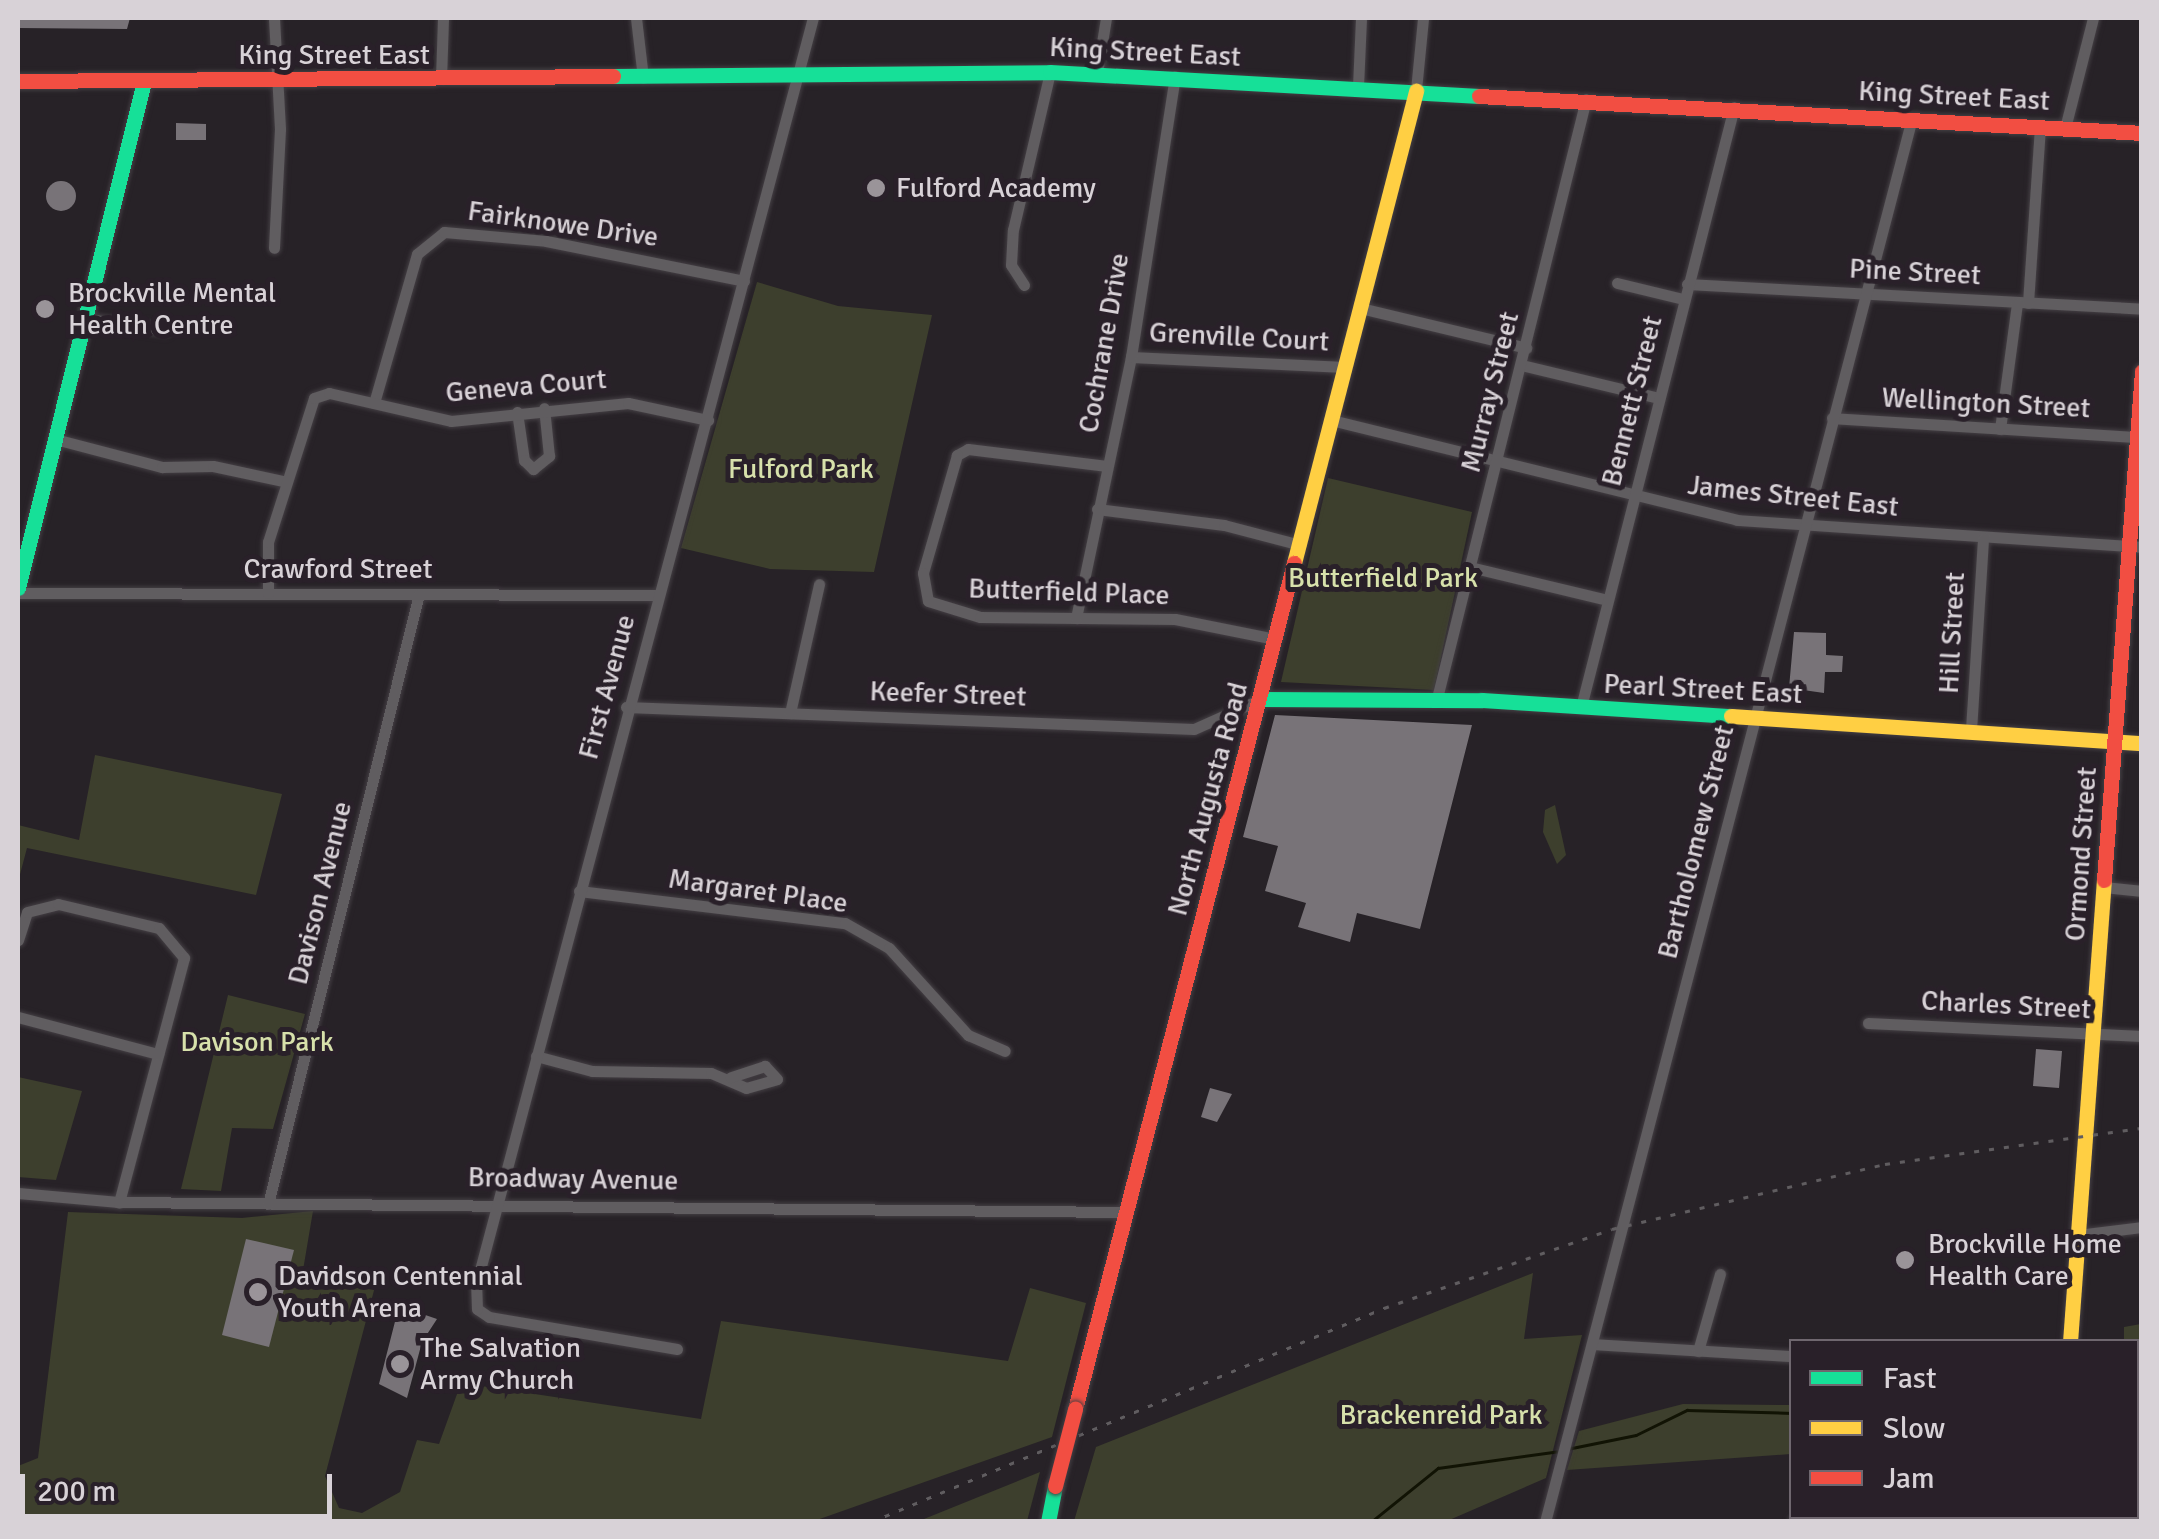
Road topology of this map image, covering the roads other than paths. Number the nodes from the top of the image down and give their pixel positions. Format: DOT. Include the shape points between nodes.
graph roads {
  1 [pos="274,18"];
  2 [pos="442,18"];
  3 [pos="636,18"];
  4 [pos="813,18"];
  5 [pos="1106,18"];
  6 [pos="1361,18"];
  7 [pos="1423,18"];
  8 [pos="2093,18"];
  9 [pos="1050,72"];
  10 [pos="1097,73"];
  11 [pos="1175,76"];
  12 [pos="795,78"];
  13 [pos="643,79"];
  14 [pos="144,80"];
  15 [pos="275,80"];
  16 [pos="441,80"];
  17 [pos="18,81"];
  18 [pos="1358,87"];
  19 [pos="1416,90"];
  20 [pos="1586,99"];
  21 [pos="1734,107"];
  22 [pos="1912,118"];
  23 [pos="2040,126"];
  24 [pos="2066,128"];
  25 [pos="2142,133"];
  26 [pos="274,248"];
  27 [pos="744,281"];
  28 [pos="1617,283"];
  29 [pos="1687,284"];
  30 [pos="1024,285"];
  31 [pos="1863,296"];
  32 [pos="1683,299"];
  33 [pos="2022,303"];
  34 [pos="1360,308"];
  35 [pos="2142,308"];
  36 [pos="86,319"];
  37 [pos="165,330"];
  38 [pos="1526,348"];
  39 [pos="1131,357"];
  40 [pos="1522,365"];
  41 [pos="1345,367"];
  42 [pos="2142,372"];
  43 [pos="1658,398"];
  44 [pos="374,403"];
  45 [pos="544,408"];
  46 [pos="517,412"];
  47 [pos="1832,418"];
  48 [pos="708,420"];
  49 [pos="1331,420"];
  50 [pos="2000,429"];
  51 [pos="2137,437"];
  52 [pos="54,438"];
  53 [pos="1498,463"];
  54 [pos="1107,466"];
  55 [pos="283,481"];
  56 [pos="1633,499"];
  57 [pos="1097,510"];
  58 [pos="1806,525"];
  59 [pos="1983,538"];
  60 [pos="1300,545"];
  61 [pos="2136,547"];
  62 [pos="1470,567"];
  63 [pos="819,584"];
  64 [pos="18,590"];
  65 [pos="268,594"];
  66 [pos="419,594"];
  67 [pos="658,595"];
  68 [pos="1607,600"];
  69 [pos="1076,618"];
  70 [pos="1275,638"];
  71 [pos="1438,698"];
  72 [pos="1261,699"];
  73 [pos="1581,707"];
  74 [pos="626,708"];
  75 [pos="790,713"];
  76 [pos="1754,717"];
  77 [pos="1971,730"];
  78 [pos="2117,742"];
  79 [pos="2142,743"];
  80 [pos="2104,887"];
  81 [pos="2142,891"];
  82 [pos="579,892"];
  83 [pos="18,940"];
  84 [pos="18,1017"];
  85 [pos="1868,1024"];
  86 [pos="2092,1035"];
  87 [pos="2142,1036"];
  88 [pos="1006,1051"];
  89 [pos="158,1054"];
  90 [pos="536,1056"];
  91 [pos="731,1078"];
  92 [pos="18,1193"];
  93 [pos="119,1202"];
  94 [pos="497,1202"];
  95 [pos="268,1204"];
  96 [pos="1128,1212"];
  97 [pos="2142,1227"];
  98 [pos="2078,1235"];
  99 [pos="1720,1274"];
  100 [pos="2070,1339"];
  101 [pos="1592,1344"];
  102 [pos="677,1349"];
  103 [pos="1698,1351"];
  104 [pos="1789,1356"];
  105 [pos="1048,1522"];
  106 [pos="1544,1522"];
  1 -- 15 [label="street"];
  2 -- 16 [label="street"];
  3 -- 13 [label="street"];
  4 -- 12 [label="street, First Avenue"];
  5 -- 10 [label="street"];
  6 -- 18 [label="street"];
  7 -- 19 [label="street"];
  8 -- 24 [label="street"];
  9 -- 10 [label="main road, King Street East"];
  9 -- 12 [label="main road, King Street East"];
  9 -- 30 [label="street" via="1013,230 1011,265"];
  10 -- 11 [label="main road, King Street East"];
  11 -- 18 [label="main road, King Street East"];
  11 -- 39 [label="street, Cochrane Drive"];
  12 -- 13 [label="main road, King Street East"];
  12 -- 27 [label="street, First Avenue"];
  13 -- 16 [label="main road, King Street East"];
  14 -- 15 [label="main road, King Street East"];
  14 -- 17 [label="main road, King Street East"];
  14 -- 36 [label="main road"];
  15 -- 16 [label="main road, King Street East"];
  15 -- 26 [label="street"];
  18 -- 19 [label="main road, King Street East"];
  19 -- 20 [label="main road, King Street East"];
  19 -- 34 [label="main road, North Augusta Road"];
  20 -- 21 [label="main road, King Street East"];
  20 -- 38 [label="street, Murray Street"];
  21 -- 22 [label="main road, King Street East"];
  21 -- 29 [label="street, Bennett Street"];
  22 -- 23 [label="main road, King Street East"];
  22 -- 31 [label="street, Bartholomew Street"];
  23 -- 24 [label="main road, King Street East"];
  23 -- 33 [label="street"];
  24 -- 25 [label="main road, King Street East"];
  27 -- 44 [label="street, Fairknowe Drive" via="546,241 444,232 417,254"];
  27 -- 48 [label="street, First Avenue"];
  28 -- 32 [label="street"];
  29 -- 31 [label="street, Pine Street"];
  29 -- 32 [label="street, Bennett Street"];
  31 -- 33 [label="street, Pine Street"];
  31 -- 47 [label="street, Bartholomew Street"];
  32 -- 43 [label="street, Bennett Street"];
  33 -- 35 [label="street, Pine Street"];
  33 -- 50 [label="street"];
  34 -- 38 [label="street"];
  34 -- 41 [label="main road, North Augusta Road"];
  36 -- 37 [label="street"];
  36 -- 52 [label="main road"];
  38 -- 40 [label="street, Murray Street"];
  39 -- 41 [label="street, Grenville Court"];
  39 -- 54 [label="street, Cochrane Drive"];
  40 -- 43 [label="street"];
  40 -- 53 [label="street, Murray Street"];
  41 -- 49 [label="main road, North Augusta Road"];
  42 -- 51 [label="main road, Ormond Street"];
  43 -- 56 [label="street, Bennett Street"];
  44 -- 46 [label="street, Geneva Court" via="450,421"];
  44 -- 55 [label="street, Geneva Court" via="314,398"];
  45 -- 46 [label="street, Geneva Court"];
  45 -- 46 [label="street" via="549,456 533,469 524,460"];
  45 -- 48 [label="street, Geneva Court" via="628,403"];
  47 -- 50 [label="street, Wellington Street"];
  47 -- 58 [label="street, Bartholomew Street"];
  48 -- 67 [label="street, First Avenue"];
  49 -- 53 [label="street, James Street East"];
  49 -- 60 [label="main road, North Augusta Road"];
  50 -- 51 [label="street, Wellington Street"];
  51 -- 61 [label="main road, Ormond Street"];
  52 -- 55 [label="street" via="162,468 213,466"];
  52 -- 64 [label="main road"];
  53 -- 56 [label="street, James Street East"];
  53 -- 62 [label="street, Murray Street"];
  54 -- 57 [label="street, Cochrane Drive"];
  54 -- 69 [label="street, Butterfield Place" via="968,449 951,469 923,572 921,588 939,610"];
  55 -- 65 [label="street, Geneva Court" via="268,542"];
  56 -- 58 [label="street, James Street East"];
  56 -- 68 [label="street, Bennett Street"];
  57 -- 60 [label="street" via="1206,522"];
  57 -- 69 [label="street, Cochrane Drive"];
  58 -- 59 [label="street, James Street East"];
  58 -- 76 [label="street, Bartholomew Street"];
  59 -- 61 [label="street, James Street East"];
  59 -- 77 [label="street, Hill Street"];
  60 -- 70 [label="main road, North Augusta Road"];
  61 -- 78 [label="main road, Ormond Street"];
  62 -- 68 [label="street"];
  62 -- 71 [label="street, Murray Street"];
  63 -- 75 [label="street"];
  64 -- 65 [label="street, Crawford Street"];
  65 -- 66 [label="street, Crawford Street"];
  66 -- 67 [label="street, Crawford Street"];
  66 -- 95 [label="street, Davison Avenue"];
  67 -- 74 [label="street, First Avenue"];
  68 -- 73 [label="street, Bennett Street"];
  69 -- 70 [label="street, Butterfield Place" via="1175,619"];
  70 -- 72 [label="main road, North Augusta Road"];
  71 -- 72 [label="main road, Pearl Street East"];
  71 -- 73 [label="main road, Pearl Street East"];
  72 -- 75 [label="street, Keefer Street" via="1194,729"];
  72 -- 96 [label="main road, North Augusta Road"];
  73 -- 76 [label="main road, Pearl Street East"];
  74 -- 75 [label="street, Keefer Street"];
  74 -- 82 [label="street, First Avenue"];
  76 -- 77 [label="main road, Pearl Street East"];
  76 -- 101 [label="street, Bartholomew Street"];
  77 -- 78 [label="main road, Pearl Street East"];
  78 -- 79 [label="main road, Pearl Street East"];
  78 -- 80 [label="main road, Ormond Street"];
  80 -- 81 [label="street"];
  80 -- 86 [label="main road, Ormond Street"];
  82 -- 88 [label="street, Margaret Place" via="846,923 889,948 968,1036"];
  82 -- 90 [label="street, First Avenue"];
  83 -- 89 [label="street" via="27,912 41,904 159,928 184,958"];
  84 -- 89 [label="street"];
  85 -- 86 [label="street, Charles Street"];
  86 -- 87 [label="street, Charles Street"];
  86 -- 98 [label="main road, Ormond Street"];
  89 -- 93 [label="street"];
  90 -- 91 [label="street" via="592,1071"];
  90 -- 94 [label="street, First Avenue"];
  92 -- 93 [label="street, Broadway Avenue"];
  93 -- 95 [label="street, Broadway Avenue"];
  94 -- 95 [label="street, Broadway Avenue"];
  94 -- 96 [label="street, Broadway Avenue"];
  94 -- 102 [label="street, First Avenue" via="478,1310"];
  96 -- 105 [label="main road, North Augusta Road, bridge"];
  97 -- 98 [label="street"];
  98 -- 100 [label="main road, Ormond Street"];
  99 -- 103 [label="street"];
  101 -- 103 [label="street"];
  101 -- 106 [label="street, Bartholomew Street"];
  103 -- 104 [label="street"];
}
